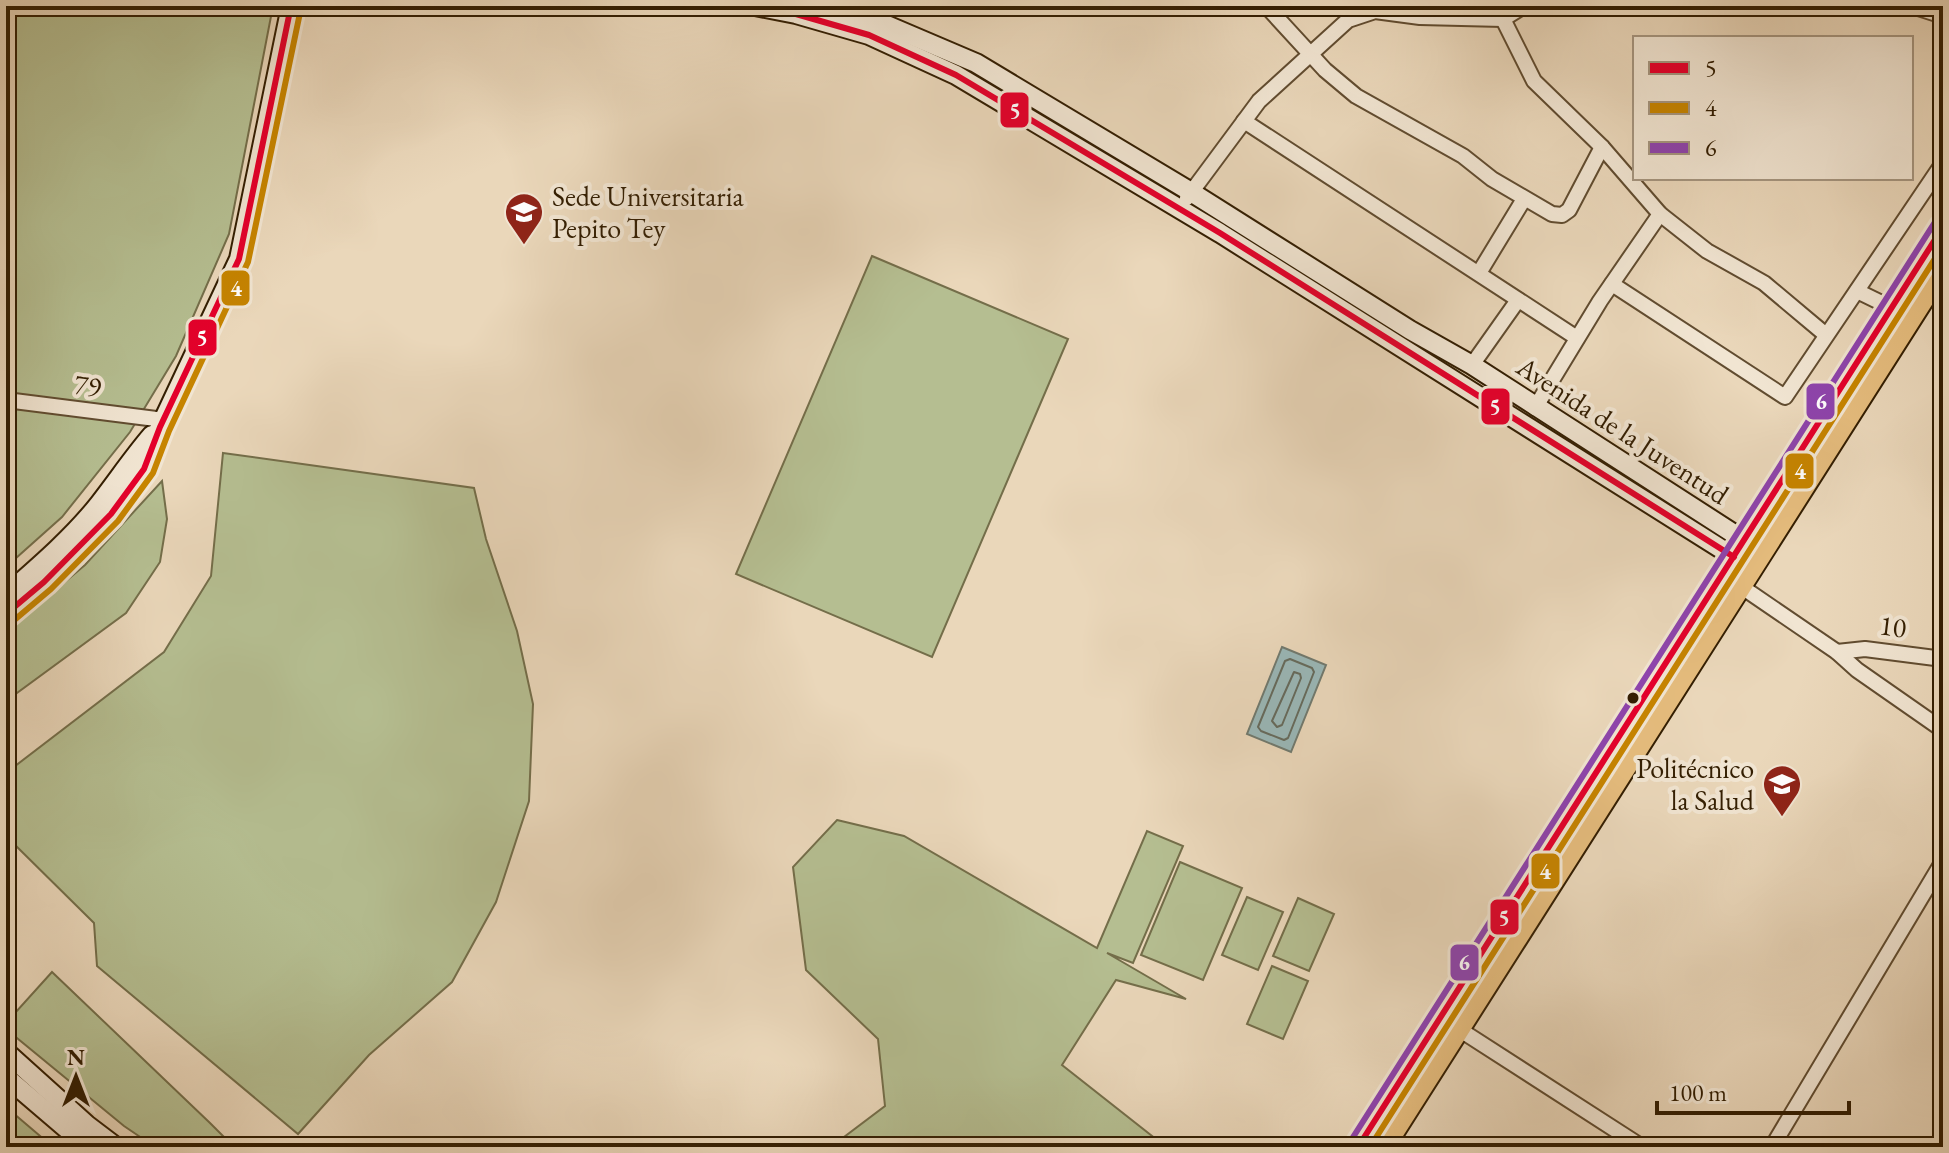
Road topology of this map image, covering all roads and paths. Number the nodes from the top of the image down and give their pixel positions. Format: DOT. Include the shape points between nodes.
graph roads {
  1 [pos="291,6"];
  2 [pos="755,6"];
  3 [pos="828,6"];
  4 [pos="1524,6"];
  5 [pos="1912,6"];
  6 [pos="1269,9"];
  7 [pos="797,10"];
  8 [pos="1467,12"];
  9 [pos="1943,16"];
  10 [pos="1503,19"];
  11 [pos="875,20"];
  12 [pos="1309,55"];
  13 [pos="1244,121"];
  14 [pos="1602,147"];
  15 [pos="1943,163"];
  16 [pos="1191,192"];
  17 [pos="1524,199"];
  18 [pos="1179,207"];
  19 [pos="1660,214"];
  20 [pos="1943,227"];
  21 [pos="1943,267"];
  22 [pos="1479,273"];
  23 [pos="1612,284"];
  24 [pos="1857,291"];
  25 [pos="1518,300"];
  26 [pos="1902,313"];
  27 [pos="1826,335"];
  28 [pos="1577,338"];
  29 [pos="1442,348"];
  30 [pos="1472,365"];
  31 [pos="1431,366"];
  32 [pos="6,400"];
  33 [pos="1535,408"];
  34 [pos="162,424"];
  35 [pos="1744,553"];
  36 [pos="1739,585"];
  37 [pos="6,595"];
  38 [pos="6,614"];
  39 [pos="1837,652"];
  40 [pos="1943,659"];
  41 [pos="1943,730"];
  42 [pos="1943,861"];
  43 [pos="1450,1023"];
  44 [pos="6,1052"];
  45 [pos="6,1077"];
  46 [pos="80,1139"];
  47 [pos="116,1147"];
  48 [pos="1358,1147"];
  49 [pos="1383,1147"];
  50 [pos="1642,1147"];
  51 [pos="1772,1147"];
  1 -- 34 [label="main road" via="239,259"];
  2 -- 7 [label="main road, Avenida de la Juventud"];
  3 -- 11 [label="main road, Avenida de la Juventud"];
  4 -- 10 [label="street"];
  5 -- 9 [label="street"];
  6 -- 12 [label="street"];
  7 -- 11 [label="main road, Avenida de la Juventud"];
  8 -- 10 [label="street"];
  8 -- 12 [label="street" via="1375,11 1348,20"];
  10 -- 14 [label="street" via="1534,81"];
  11 -- 16 [label="main road, Avenida de la Juventud" via="976,63"];
  11 -- 18 [label="main road, Avenida de la Juventud" via="956,75"];
  12 -- 13 [label="street"];
  12 -- 17 [label="street" via="1356,96 1463,156"];
  13 -- 16 [label="street"];
  13 -- 22 [label="street"];
  14 -- 17 [label="street" via="1562,215"];
  14 -- 19 [label="street"];
  15 -- 24 [label="street"];
  16 -- 18 [label="street"];
  16 -- 29 [label="main road, Avenida de la Juventud"];
  17 -- 22 [label="street"];
  18 -- 31 [label="main road, Avenida de la Juventud"];
  19 -- 23 [label="street"];
  19 -- 27 [label="street" via="1707,251 1764,283"];
  20 -- 26 [label="main road"];
  21 -- 26 [label="main road"];
  22 -- 25 [label="street"];
  23 -- 27 [label="street" via="1785,397"];
  23 -- 28 [label="street"];
  24 -- 26 [label="street"];
  24 -- 27 [label="street"];
  25 -- 28 [label="street"];
  25 -- 30 [label="street"];
  26 -- 35 [label="main road"];
  28 -- 33 [label="street"];
  29 -- 30 [label="main road, Avenida de la Juventud"];
  29 -- 31 [label="main road"];
  30 -- 33 [label="main road, Avenida de la Juventud"];
  31 -- 35 [label="main road, Avenida de la Juventud"];
  32 -- 34 [label="street, 79"];
  33 -- 35 [label="main road, Avenida de la Juventud"];
  34 -- 37 [label="main road" via="98,505"];
  34 -- 38 [label="main road" via="144,469 111,514"];
  35 -- 36 [label="main road"];
  35 -- 43 [label="main road"];
  36 -- 39 [label="street"];
  36 -- 43 [label="main road"];
  39 -- 40 [label="street, 10" via="1865,649"];
  39 -- 41 [label="street"];
  42 -- 51 [label="street"];
  43 -- 48 [label="main road"];
  43 -- 49 [label="main road"];
  43 -- 50 [label="street"];
  44 -- 46 [label="main road"];
  45 -- 46 [label="main road"];
  46 -- 47 [label="main road"];
}
